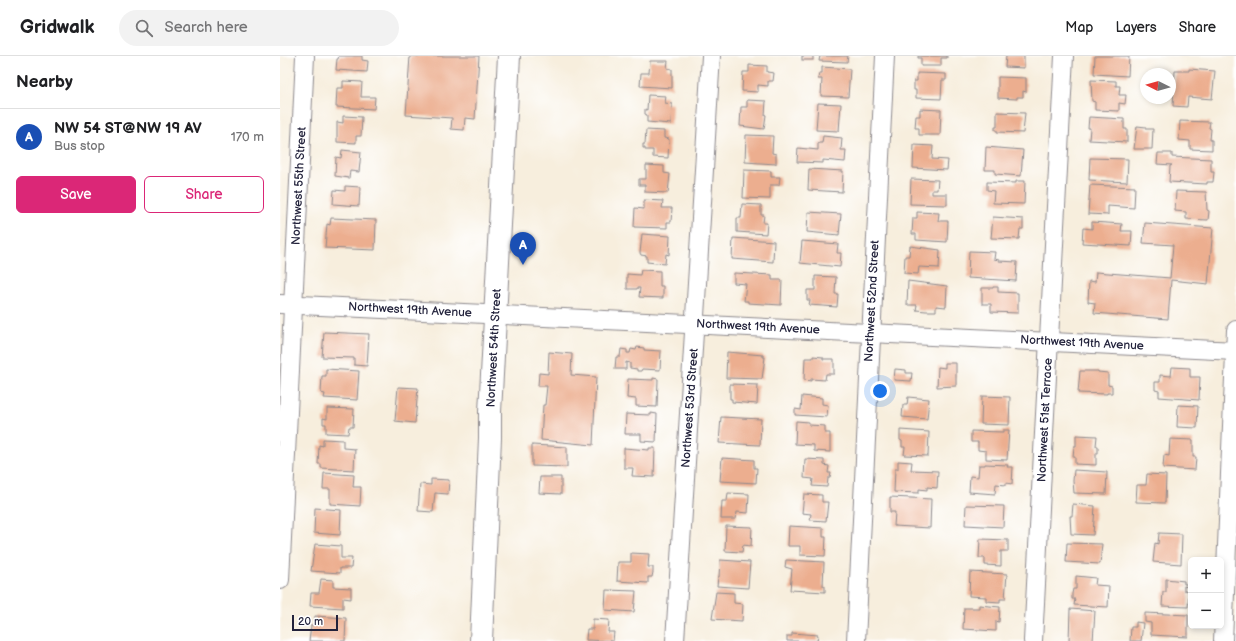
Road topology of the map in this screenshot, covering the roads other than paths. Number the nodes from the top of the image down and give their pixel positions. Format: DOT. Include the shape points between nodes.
graph roads {
  1 [pos="305,56"];
  2 [pos="509,56"];
  3 [pos="711,56"];
  4 [pos="885,56"];
  5 [pos="1064,56"];
  6 [pos="287,304"];
  7 [pos="496,314"];
  8 [pos="695,324"];
  9 [pos="1236,330"];
  10 [pos="870,332"];
  11 [pos="1049,341"];
  12 [pos="1235,351"];
  13 [pos="280,580"];
  14 [pos="481,641"];
  15 [pos="675,641"];
  16 [pos="856,641"];
  17 [pos="1033,641"];
  18 [pos="1223,641"];
  1 -- 6 [label="street, Northwest 55th Street"];
  2 -- 7 [label="main road, Northwest 54th Street"];
  3 -- 8 [label="street, Northwest 53rd Street"];
  4 -- 10 [label="street, Northwest 52nd Street"];
  5 -- 11 [label="street, Northwest 51st Terrace"];
  6 -- 7 [label="street, Northwest 19th Avenue"];
  6 -- 13 [label="street, Northwest 55th Street"];
  7 -- 8 [label="street, Northwest 19th Avenue"];
  7 -- 14 [label="main road, Northwest 54th Street"];
  8 -- 10 [label="street, Northwest 19th Avenue"];
  8 -- 15 [label="street, Northwest 53rd Street"];
  9 -- 12 [label="street"];
  10 -- 11 [label="street, Northwest 19th Avenue"];
  10 -- 16 [label="street, Northwest 52nd Street"];
  11 -- 12 [label="street, Northwest 19th Avenue"];
  11 -- 17 [label="street, Northwest 51st Terrace"];
  12 -- 18 [label="street"];
}
